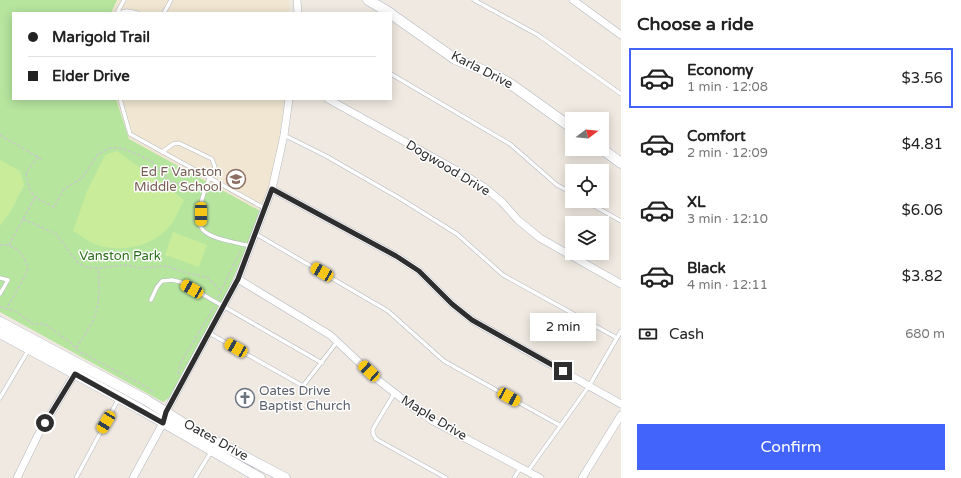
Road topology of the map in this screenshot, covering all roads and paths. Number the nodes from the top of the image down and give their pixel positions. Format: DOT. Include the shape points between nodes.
graph roads {
  1 [pos="124,0"];
  2 [pos="171,0"];
  3 [pos="297,0"];
  4 [pos="368,0"];
  5 [pos="474,0"];
  6 [pos="573,0"];
  7 [pos="118,12"];
  8 [pos="122,12"];
  9 [pos="132,12"];
  10 [pos="165,12"];
  11 [pos="298,12"];
  12 [pos="388,12"];
  13 [pos="392,14"];
  14 [pos="621,34"];
  15 [pos="392,75"];
  16 [pos="621,94"];
  17 [pos="120,100"];
  18 [pos="289,100"];
  19 [pos="330,100"];
  20 [pos="565,123"];
  21 [pos="0,135"];
  22 [pos="284,135"];
  23 [pos="162,152"];
  24 [pos="609,154"];
  25 [pos="38,157"];
  26 [pos="43,160"];
  27 [pos="621,163"];
  28 [pos="210,178"];
  29 [pos="272,189"];
  30 [pos="565,190"];
  31 [pos="205,192"];
  32 [pos="35,197"];
  33 [pos="598,208"];
  34 [pos="265,209"];
  35 [pos="23,219"];
  36 [pos="621,221"];
  37 [pos="256,234"];
  38 [pos="0,245"];
  39 [pos="9,245"];
  40 [pos="248,246"];
  41 [pos="98,268"];
  42 [pos="0,278"];
  43 [pos="238,279"];
  44 [pos="621,284"];
  45 [pos="221,291"];
  46 [pos="0,294"];
  47 [pos="151,300"];
  48 [pos="216,302"];
  49 [pos="0,306"];
  50 [pos="223,306"];
  51 [pos="7,308"];
  52 [pos="0,322"];
  53 [pos="621,331"];
  54 [pos="209,332"];
  55 [pos="0,333"];
  56 [pos="617,338"];
  57 [pos="337,342"];
  58 [pos="76,348"];
  59 [pos="29,349"];
  60 [pos="322,363"];
  61 [pos="77,370"];
  62 [pos="178,374"];
  63 [pos="589,386"];
  64 [pos="394,394"];
  65 [pos="156,397"];
  66 [pos="0,398"];
  67 [pos="120,398"];
  68 [pos="621,404"];
  69 [pos="166,412"];
  70 [pos="621,415"];
  71 [pos="163,423"];
  72 [pos="561,426"];
  73 [pos="212,451"];
  74 [pos="259,464"];
  75 [pos="521,468"];
  76 [pos="528,471"];
  77 [pos="255,477"];
  78 [pos="17,478"];
  79 [pos="76,478"];
  80 [pos="133,478"];
  81 [pos="195,478"];
  82 [pos="285,478"];
  83 [pos="446,478"];
  84 [pos="514,478"];
  85 [pos="540,478"];
  86 [pos="582,478"];
  1 -- 7 [label="lane"];
  2 -- 10 [label="lane"];
  3 -- 11 [label="street"];
  4 -- 12 [label="main road, Karla Drive"];
  5 -- 16 [label="lane" via="538,35"];
  6 -- 14 [label="street"];
  8 -- 9 [label="lane"];
  13 -- 20 [label="main road, Karla Drive" via="455,58 512,85"];
  15 -- 30 [label="lane" via="510,144 556,185"];
  17 -- 23 [label="lane" via="130,134"];
  18 -- 22 [label="street"];
  19 -- 44 [label="street, Dogwood Drive" via="463,174 496,197 540,238"];
  21 -- 25 [label="path"];
  22 -- 29 [label="street"];
  22 -- 56 [label="lane" via="401,199 457,234 503,275"];
  23 -- 28 [label="lane"];
  23 -- 28 [label="lane" via="179,143 212,159 215,168"];
  24 -- 27 [label="main road"];
  25 -- 26 [label="path"];
  25 -- 32 [label="path" via="26,173 29,192"];
  28 -- 31 [label="lane"];
  28 -- 34 [label="lane"];
  29 -- 34 [label="street"];
  29 -- 63 [label="street" via="396,256 419,271 472,320"];
  31 -- 32 [label="path" via="170,181 152,162 115,148 98,154 82,178 64,189 54,207"];
  31 -- 40 [label="lane" via="201,203 203,231"];
  32 -- 35 [label="path"];
  33 -- 36 [label="lane"];
  34 -- 37 [label="street"];
  35 -- 39 [label="path"];
  35 -- 41 [label="path" via="56,234 79,264"];
  37 -- 40 [label="street"];
  37 -- 72 [label="lane" via="388,311 444,361"];
  38 -- 39 [label="path"];
  39 -- 51 [label="path" via="21,253 28,269"];
  40 -- 43 [label="street"];
  40 -- 45 [label="path" via="240,251"];
  41 -- 45 [label="path" via="127,265 140,268 167,266 207,277"];
  41 -- 58 [label="path" via="99,306"];
  42 -- 46 [label="lane" via="8,280"];
  43 -- 50 [label="street"];
  43 -- 57 [label="street, Maple Drive" via="301,316"];
  45 -- 48 [label="path"];
  47 -- 48 [label="lane" via="162,281 172,280 181,282"];
  48 -- 50 [label="lane"];
  48 -- 62 [label="path" via="181,362"];
  49 -- 51 [label="path"];
  50 -- 54 [label="street"];
  50 -- 60 [label="lane"];
  51 -- 58 [label="path" via="33,324 45,324"];
  52 -- 61 [label="main road, Oates Drive"];
  53 -- 56 [label="lane"];
  54 -- 60 [label="lane" via="303,386"];
  54 -- 69 [label="street"];
  55 -- 59 [label="main road, Oates Drive"];
  56 -- 63 [label="lane"];
  57 -- 60 [label="lane"];
  57 -- 64 [label="street, Maple Drive"];
  58 -- 65 [label="path" via="150,389"];
  59 -- 61 [label="main road, Oates Drive"];
  59 -- 66 [label="lane"];
  61 -- 67 [label="main road, Oates Drive"];
  61 -- 69 [label="main road, Oates Drive"];
  61 -- 78 [label="street" via="38,435"];
  63 -- 68 [label="street"];
  63 -- 72 [label="lane"];
  64 -- 75 [label="street, Maple Drive" via="433,421"];
  64 -- 83 [label="lane" via="374,429 376,439"];
  67 -- 71 [label="main road, Oates Drive"];
  67 -- 79 [label="lane"];
  69 -- 71 [label="street"];
  69 -- 74 [label="main road, Oates Drive" via="194,430"];
  70 -- 86 [label="street"];
  71 -- 73 [label="main road, Oates Drive"];
  71 -- 80 [label="street"];
  72 -- 76 [label="lane"];
  73 -- 77 [label="main road, Oates Drive"];
  73 -- 81 [label="lane"];
  74 -- 77 [label="street"];
  74 -- 82 [label="main road, Oates Drive"];
  75 -- 76 [label="street, Maple Drive"];
  75 -- 84 [label="lane"];
  76 -- 85 [label="street, Maple Drive"];
}
